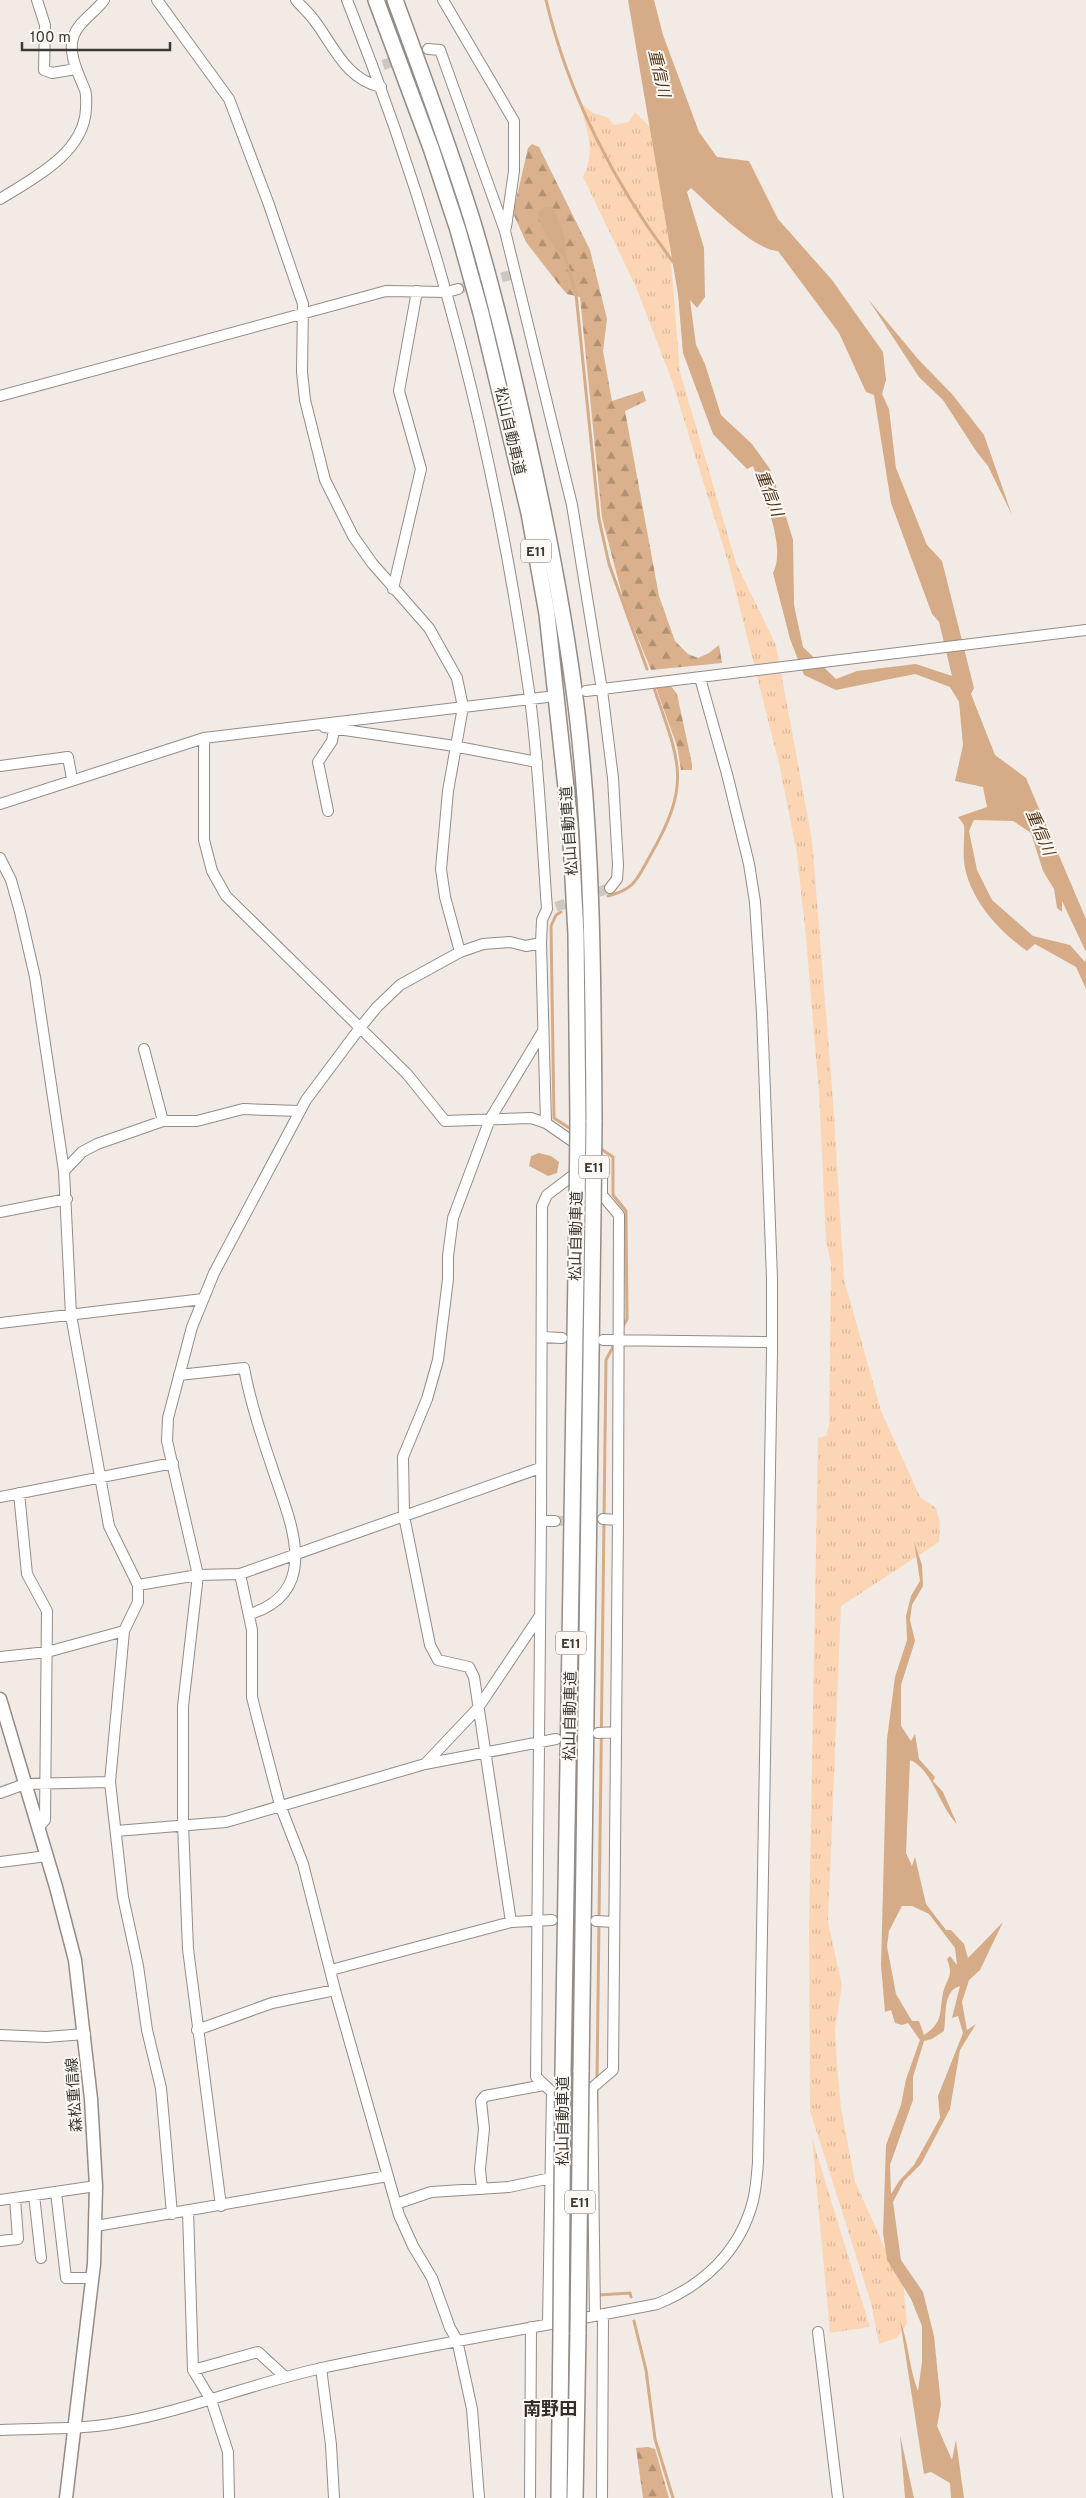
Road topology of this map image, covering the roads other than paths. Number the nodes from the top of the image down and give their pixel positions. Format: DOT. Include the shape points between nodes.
graph roads {
  1 [pos="37,0"];
  2 [pos="104,0"];
  3 [pos="157,0"];
  4 [pos="296,0"];
  5 [pos="347,0"];
  6 [pos="376,0"];
  7 [pos="394,0"];
  8 [pos="443,0"];
  9 [pos="428,49"];
  10 [pos="76,69"];
  11 [pos="381,87"];
  12 [pos="0,199"];
  13 [pos="505,230"];
  14 [pos="458,289"];
  15 [pos="417,291"];
  16 [pos="448,292"];
  17 [pos="302,313"];
  18 [pos="0,396"];
  19 [pos="394,589"];
  20 [pos="1086,630"];
  21 [pos="700,678"];
  22 [pos="602,690"];
  23 [pos="586,691"];
  24 [pos="547,697"];
  25 [pos="530,699"];
  26 [pos="463,707"];
  27 [pos="316,725"];
  28 [pos="334,729"];
  29 [pos="204,738"];
  30 [pos="458,747"];
  31 [pos="537,762"];
  32 [pos="0,766"];
  33 [pos="72,779"];
  34 [pos="0,804"];
  35 [pos="328,811"];
  36 [pos="0,858"];
  37 [pos="610,888"];
  38 [pos="541,943"];
  39 [pos="460,952"];
  40 [pos="359,1029"];
  41 [pos="544,1030"];
  42 [pos="144,1049"];
  43 [pos="300,1111"];
  44 [pos="490,1120"];
  45 [pos="164,1121"];
  46 [pos="546,1124"];
  47 [pos="588,1153"];
  48 [pos="64,1171"];
  49 [pos="67,1199"];
  50 [pos="0,1212"];
  51 [pos="203,1299"];
  52 [pos="72,1315"];
  53 [pos="0,1323"];
  54 [pos="542,1337"];
  55 [pos="562,1338"];
  56 [pos="603,1340"];
  57 [pos="620,1341"];
  58 [pos="772,1342"];
  59 [pos="179,1375"];
  60 [pos="172,1463"];
  61 [pos="540,1468"];
  62 [pos="100,1479"];
  63 [pos="19,1493"];
  64 [pos="0,1497"];
  65 [pos="404,1516"];
  66 [pos="603,1520"];
  67 [pos="618,1520"];
  68 [pos="542,1521"];
  69 [pos="555,1521"];
  70 [pos="294,1555"];
  71 [pos="240,1574"];
  72 [pos="198,1575"];
  73 [pos="138,1585"];
  74 [pos="250,1614"];
  75 [pos="539,1617"];
  76 [pos="124,1631"];
  77 [pos="47,1652"];
  78 [pos="0,1657"];
  79 [pos="0,1699"];
  80 [pos="478,1708"];
  81 [pos="3,1717"];
  82 [pos="616,1732"];
  83 [pos="598,1733"];
  84 [pos="556,1739"];
  85 [pos="539,1743"];
  86 [pos="484,1753"];
  87 [pos="425,1764"];
  88 [pos="110,1782"];
  89 [pos="25,1784"];
  90 [pos="44,1784"];
  91 [pos="0,1793"];
  92 [pos="280,1805"];
  93 [pos="182,1824"];
  94 [pos="38,1828"];
  95 [pos="116,1831"];
  96 [pos="47,1856"];
  97 [pos="0,1862"];
  98 [pos="552,1920"];
  99 [pos="537,1921"];
  100 [pos="596,1921"];
  101 [pos="511,1922"];
  102 [pos="614,1922"];
  103 [pos="331,1970"];
  104 [pos="335,1990"];
  105 [pos="197,2030"];
  106 [pos="85,2034"];
  107 [pos="0,2035"];
  108 [pos="544,2085"];
  109 [pos="388,2176"];
  110 [pos="551,2178"];
  111 [pos="96,2186"];
  112 [pos="482,2189"];
  113 [pos="56,2192"];
  114 [pos="34,2195"];
  115 [pos="15,2198"];
  116 [pos="0,2200"];
  117 [pos="396,2204"];
  118 [pos="221,2206"];
  119 [pos="188,2211"];
  120 [pos="172,2214"];
  121 [pos="96,2226"];
  122 [pos="0,2241"];
  123 [pos="40,2258"];
  124 [pos="92,2278"];
  125 [pos="599,2315"];
  126 [pos="532,2327"];
  127 [pos="554,2328"];
  128 [pos="818,2332"];
  129 [pos="457,2340"];
  130 [pos="321,2368"];
  131 [pos="194,2370"];
  132 [pos="284,2376"];
  133 [pos="211,2400"];
  134 [pos="75,2428"];
  135 [pos="0,2430"];
  136 [pos="66,2498"];
  137 [pos="229,2498"];
  138 [pos="334,2498"];
  139 [pos="479,2498"];
  140 [pos="530,2498"];
  141 [pos="559,2498"];
  142 [pos="575,2498"];
  143 [pos="602,2498"];
  144 [pos="838,2498"];
  1 -- 10 [label="street" via="45,25 44,70 52,73"];
  2 -- 10 [label="street" via="74,33 71,48"];
  3 -- 17 [label="street" via="229,99 303,304"];
  4 -- 11 [label="street" via="315,20 344,64 367,84"];
  5 -- 11 [label="street" via="378,66"];
  6 -- 127 [label="highway, 松山自動車道 / E11, bridge" via="458,230 529,513 547,614 570,833 576,934 578,1123 563,2074"];
  7 -- 142 [label="highway, 松山自動車道 / E11, bridge" via="448,145 494,299 544,510 577,715 587,825 594,1122"];
  8 -- 13 [label="street" via="514,122 514,171"];
  9 -- 13 [label="street" via="440,50"];
  10 -- 12 [label="street" via="87,94 85,122 71,146 55,162"];
  11 -- 16 [label="street"];
  13 -- 22 [label="street" via="572,506"];
  14 -- 16 [label="street"];
  15 -- 16 [label="street"];
  15 -- 17 [label="street" via="386,291"];
  15 -- 19 [label="street" via="399,391 421,469"];
  16 -- 25 [label="street" via="496,495"];
  17 -- 18 [label="street"];
  17 -- 19 [label="street" via="305,400 325,480 353,536"];
  19 -- 26 [label="street" via="429,628 457,678"];
  20 -- 21 [label="street"];
  21 -- 22 [label="street"];
  21 -- 58 [label="street" via="729,783 755,902"];
  22 -- 23 [label="street"];
  22 -- 37 [label="street" via="613,778 618,865 617,879"];
  24 -- 25 [label="street"];
  25 -- 26 [label="street"];
  25 -- 31 [label="street"];
  26 -- 27 [label="street"];
  26 -- 30 [label="street"];
  27 -- 28 [label="street"];
  27 -- 29 [label="street"];
  28 -- 30 [label="street"];
  28 -- 35 [label="street" via="332,741 318,762"];
  29 -- 33 [label="street"];
  29 -- 40 [label="street" via="204,840 226,896"];
  30 -- 31 [label="street"];
  30 -- 39 [label="street" via="448,791 441,870"];
  31 -- 38 [label="street" via="551,908 542,920"];
  32 -- 33 [label="street" via="68,757"];
  33 -- 34 [label="street"];
  36 -- 48 [label="street" via="11,880 27,939"];
  38 -- 39 [label="street" via="526,946 510,942 483,944"];
  38 -- 41 [label="street"];
  39 -- 40 [label="street" via="400,986"];
  40 -- 43 [label="street"];
  40 -- 44 [label="street" via="407,1074 445,1121"];
  41 -- 44 [label="street"];
  41 -- 46 [label="street"];
  42 -- 45 [label="street"];
  43 -- 45 [label="street" via="243,1109 197,1120"];
  43 -- 51 [label="street"];
  44 -- 46 [label="street" via="531,1118"];
  44 -- 65 [label="street" via="453,1218 438,1360 427,1399 402,1457"];
  45 -- 48 [label="street" via="97,1144 82,1152"];
  46 -- 47 [label="street"];
  47 -- 54 [label="street" via="580,1171 547,1195 542,1206"];
  47 -- 57 [label="street" via="602,1162 602,1195 619,1215"];
  48 -- 49 [label="street"];
  49 -- 50 [label="street"];
  49 -- 52 [label="street"];
  51 -- 52 [label="street"];
  51 -- 59 [label="street"];
  52 -- 53 [label="street"];
  52 -- 62 [label="street"];
  54 -- 55 [label="street"];
  54 -- 61 [label="street"];
  56 -- 57 [label="street"];
  57 -- 58 [label="street"];
  57 -- 67 [label="street"];
  58 -- 125 [label="street" via="758,2162 754,2200 744,2228 728,2254 696,2285 656,2304"];
  59 -- 60 [label="street" via="168,1418 167,1441"];
  59 -- 70 [label="street" via="244,1368 258,1427 292,1522"];
  60 -- 62 [label="street"];
  60 -- 72 [label="street"];
  61 -- 65 [label="street"];
  61 -- 68 [label="street"];
  62 -- 63 [label="street"];
  62 -- 73 [label="street" via="109,1526"];
  63 -- 64 [label="street"];
  63 -- 77 [label="street" via="27,1574 48,1611"];
  65 -- 70 [label="street"];
  65 -- 80 [label="street" via="430,1645 438,1660 469,1667 474,1677"];
  66 -- 67 [label="street"];
  67 -- 82 [label="street"];
  68 -- 69 [label="street"];
  68 -- 75 [label="street"];
  70 -- 71 [label="street"];
  70 -- 74 [label="street" via="293,1572 285,1592 263,1610"];
  71 -- 72 [label="street"];
  71 -- 74 [label="street"];
  72 -- 73 [label="street"];
  72 -- 93 [label="street" via="183,1706"];
  73 -- 76 [label="street" via="138,1602"];
  74 -- 92 [label="street" via="252,1697"];
  75 -- 80 [label="street"];
  75 -- 85 [label="street"];
  76 -- 77 [label="street"];
  76 -- 88 [label="street"];
  77 -- 78 [label="street"];
  77 -- 90 [label="street"];
  79 -- 81 [label="main road, 森松重信線"];
  80 -- 86 [label="street"];
  80 -- 87 [label="street"];
  81 -- 89 [label="main road, 森松重信線"];
  82 -- 83 [label="street"];
  82 -- 102 [label="street"];
  84 -- 85 [label="street"];
  85 -- 86 [label="street"];
  85 -- 99 [label="street"];
  86 -- 87 [label="street"];
  86 -- 101 [label="street"];
  87 -- 92 [label="street"];
  88 -- 90 [label="street"];
  88 -- 95 [label="street"];
  89 -- 90 [label="street"];
  89 -- 91 [label="street"];
  89 -- 94 [label="main road, 森松重信線"];
  90 -- 94 [label="street" via="44,1820"];
  92 -- 93 [label="street" via="226,1822"];
  92 -- 103 [label="street" via="303,1864"];
  93 -- 95 [label="street"];
  93 -- 105 [label="street" via="188,1949"];
  94 -- 96 [label="main road, 森松重信線"];
  95 -- 120 [label="street" via="123,1897 161,2088"];
  96 -- 97 [label="street"];
  96 -- 106 [label="main road, 森松重信線" via="75,1960"];
  98 -- 99 [label="street"];
  99 -- 101 [label="street"];
  99 -- 108 [label="street" via="536,2077"];
  100 -- 102 [label="street"];
  101 -- 103 [label="street"];
  102 -- 125 [label="street" via="612,2070 592,2088"];
  103 -- 104 [label="street"];
  104 -- 105 [label="street" via="272,2004"];
  104 -- 109 [label="street"];
  105 -- 118 [label="street"];
  106 -- 107 [label="street" via="46,2037"];
  106 -- 111 [label="main road, 森松重信線"];
  108 -- 110 [label="street" via="552,2092"];
  108 -- 112 [label="street" via="485,2096 481,2101 484,2129 480,2169"];
  109 -- 117 [label="street"];
  109 -- 118 [label="street"];
  110 -- 112 [label="street"];
  110 -- 127 [label="street"];
  111 -- 113 [label="street"];
  111 -- 121 [label="main road, 森松重信線"];
  112 -- 117 [label="street" via="431,2192"];
  113 -- 114 [label="street"];
  113 -- 124 [label="street" via="66,2278"];
  114 -- 115 [label="street"];
  114 -- 123 [label="street"];
  115 -- 116 [label="street"];
  115 -- 122 [label="street" via="18,2238"];
  117 -- 129 [label="street" via="407,2233 432,2278"];
  118 -- 119 [label="street"];
  119 -- 120 [label="street"];
  119 -- 131 [label="street"];
  120 -- 121 [label="street"];
  121 -- 124 [label="main road, 森松重信線"];
  124 -- 134 [label="main road, 森松重信線"];
  125 -- 127 [label="street"];
  125 -- 143 [label="street"];
  126 -- 127 [label="street"];
  126 -- 129 [label="street"];
  126 -- 140 [label="street"];
  127 -- 141 [label="highway, 松山自動車道 / E11"];
  128 -- 144 [label="street"];
  129 -- 130 [label="street"];
  129 -- 139 [label="street" via="472,2409"];
  130 -- 132 [label="street"];
  130 -- 138 [label="street"];
  131 -- 132 [label="street" via="258,2352"];
  131 -- 133 [label="street"];
  132 -- 133 [label="street"];
  133 -- 134 [label="street" via="116,2424"];
  133 -- 137 [label="street" via="228,2452"];
  134 -- 135 [label="street"];
  134 -- 136 [label="main road, 森松重信線"];
}
